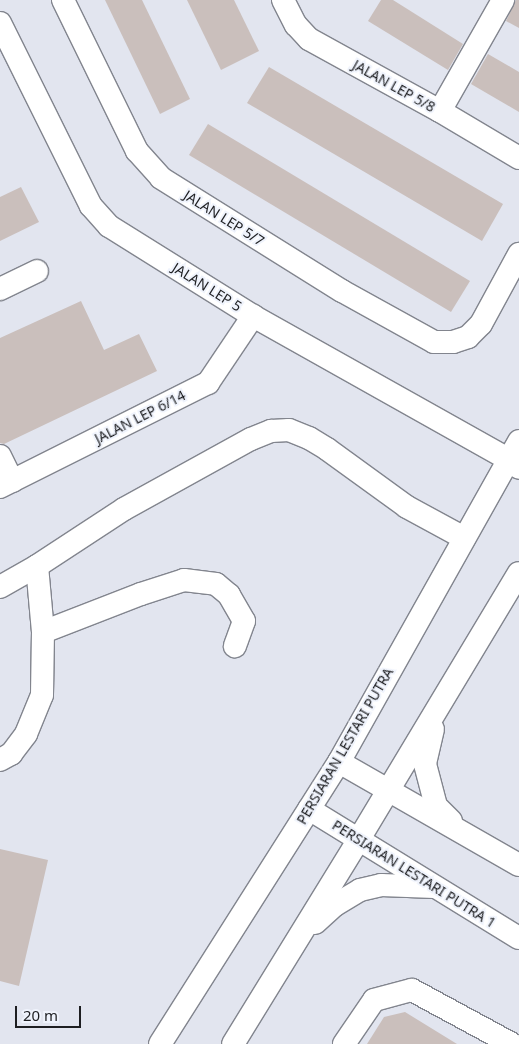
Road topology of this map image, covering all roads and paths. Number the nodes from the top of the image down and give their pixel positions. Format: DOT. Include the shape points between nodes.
graph roads {
  1 [pos="63,0"];
  2 [pos="283,0"];
  3 [pos="503,0"];
  4 [pos="0,23"];
  5 [pos="440,111"];
  6 [pos="519,158"];
  7 [pos="519,254"];
  8 [pos="37,271"];
  9 [pos="0,289"];
  10 [pos="253,316"];
  11 [pos="0,456"];
  12 [pos="515,456"];
  13 [pos="6,484"];
  14 [pos="464,538"];
  15 [pos="37,566"];
  16 [pos="519,574"];
  17 [pos="0,587"];
  18 [pos="43,632"];
  19 [pos="235,646"];
  20 [pos="438,708"];
  21 [pos="0,760"];
  22 [pos="339,762"];
  23 [pos="389,791"];
  24 [pos="309,809"];
  25 [pos="464,834"];
  26 [pos="359,839"];
  27 [pos="519,865"];
  28 [pos="435,887"];
  29 [pos="519,938"];
  30 [pos="298,939"];
  31 [pos="160,1044"];
  32 [pos="233,1044"];
  33 [pos="344,1044"];
  34 [pos="512,1044"];
  1 -- 7 [label="street, JALAN LEP 5/7" via="137,151 161,178 342,291 434,342 453,342 468,337 481,324"];
  2 -- 5 [label="street, JALAN LEP 5/8" via="296,25 309,39"];
  3 -- 5 [label="street"];
  4 -- 10 [label="street, JALAN LEP 5" via="91,206 109,226"];
  5 -- 6 [label="street, JALAN LEP 5/8"];
  8 -- 9 [label="street"];
  10 -- 12 [label="street, JALAN LEP 5"];
  10 -- 13 [label="street, JALAN LEP 6/14" via="208,383"];
  11 -- 13 [label="street"];
  12 -- 14 [label="street, PERSIARAN LESTARI PUTRA"];
  14 -- 15 [label="street" via="407,507 309,438 289,430 271,431 250,439 124,509"];
  14 -- 22 [label="street, PERSIARAN LESTARI PUTRA"];
  15 -- 17 [label="street"];
  15 -- 18 [label="street"];
  16 -- 20 [label="street"];
  18 -- 19 [label="street" via="184,580 216,584 229,595 244,621"];
  18 -- 21 [label="street" via="42,695 26,734 12,754"];
  20 -- 23 [label="street"];
  20 -- 25 [label="street" via="425,764 429,786 436,806"];
  22 -- 23 [label="street"];
  22 -- 24 [label="street, PERSIARAN LESTARI PUTRA"];
  23 -- 25 [label="street"];
  23 -- 26 [label="street"];
  24 -- 26 [label="street, PERSIARAN LESTARI PUTRA 1"];
  24 -- 31 [label="street, PERSIARAN LESTARI PUTRA"];
  25 -- 27 [label="street"];
  26 -- 28 [label="street, PERSIARAN LESTARI PUTRA 1"];
  26 -- 30 [label="street"];
  28 -- 29 [label="street, PERSIARAN LESTARI PUTRA 1"];
  28 -- 30 [label="street" via="381,886 360,890 335,905"];
  30 -- 32 [label="street"];
  33 -- 34 [label="street" via="374,1000 412,990"];
}
